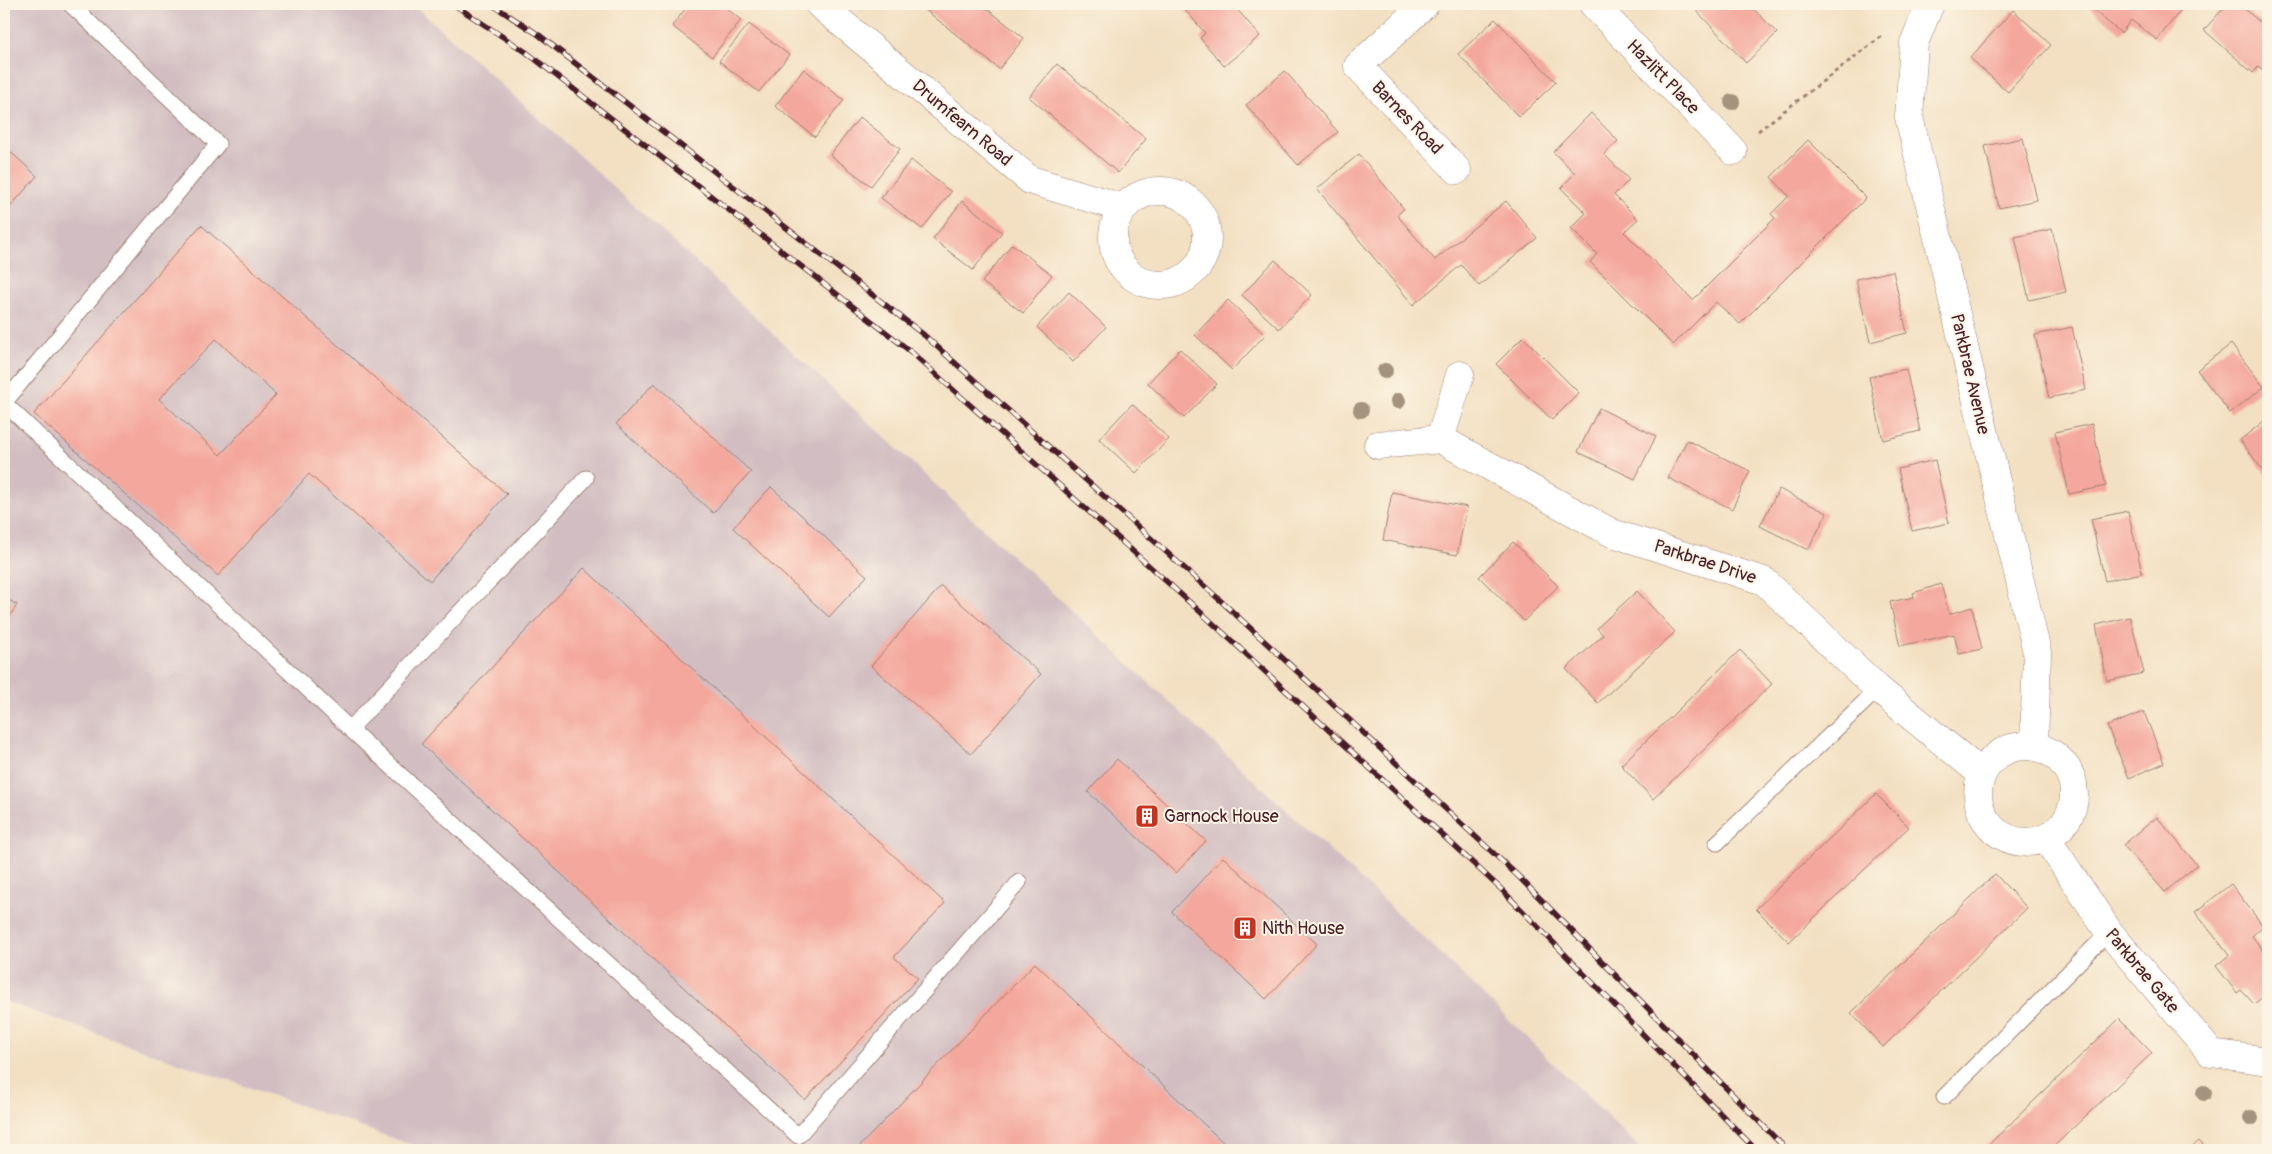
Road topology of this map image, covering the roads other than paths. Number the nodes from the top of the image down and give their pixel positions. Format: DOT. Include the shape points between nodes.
graph roads {
  1 [pos="70,4"];
  2 [pos="819,4"];
  3 [pos="1425,4"];
  4 [pos="1593,4"];
  5 [pos="1930,4"];
  6 [pos="1733,151"];
  7 [pos="1457,170"];
  8 [pos="1123,208"];
  9 [pos="1460,375"];
  10 [pos="1440,438"];
  11 [pos="1378,445"];
  12 [pos="586,478"];
  13 [pos="1878,689"];
  14 [pos="350,729"];
  15 [pos="2034,746"];
  16 [pos="1982,774"];
  17 [pos="2046,838"];
  18 [pos="1717,843"];
  19 [pos="1019,882"];
  20 [pos="2109,932"];
  21 [pos="2268,1061"];
  22 [pos="1944,1096"];
  1 -- 14 [label="lane" via="218,144 4,403"];
  2 -- 8 [label="street, Drumfearn Road" via="1030,180"];
  3 -- 7 [label="street, Barnes Road" via="1358,66"];
  4 -- 6 [label="street, Hazlitt Place"];
  5 -- 15 [label="street, Parkbrae Avenue" via="1914,43 1909,117 2037,652"];
  9 -- 10 [label="street"];
  10 -- 11 [label="street"];
  10 -- 13 [label="street, Parkbrae Drive" via="1612,533 1764,581"];
  12 -- 14 [label="lane"];
  13 -- 16 [label="street, Parkbrae Drive"];
  13 -- 18 [label="lane"];
  14 -- 19 [label="lane" via="798,1136"];
  15 -- 16 [label="street" via="2018,746 2003,751 1991,760"];
  15 -- 17 [label="street" via="2061,760 2070,773 2074,788 2074,803 2068,817"];
  16 -- 17 [label="street" via="1979,806 1986,822 1998,834 2030,842"];
  17 -- 20 [label="street, Parkbrae Gate"];
  20 -- 21 [label="street, Parkbrae Gate" via="2211,1053"];
  20 -- 22 [label="lane"];
}
